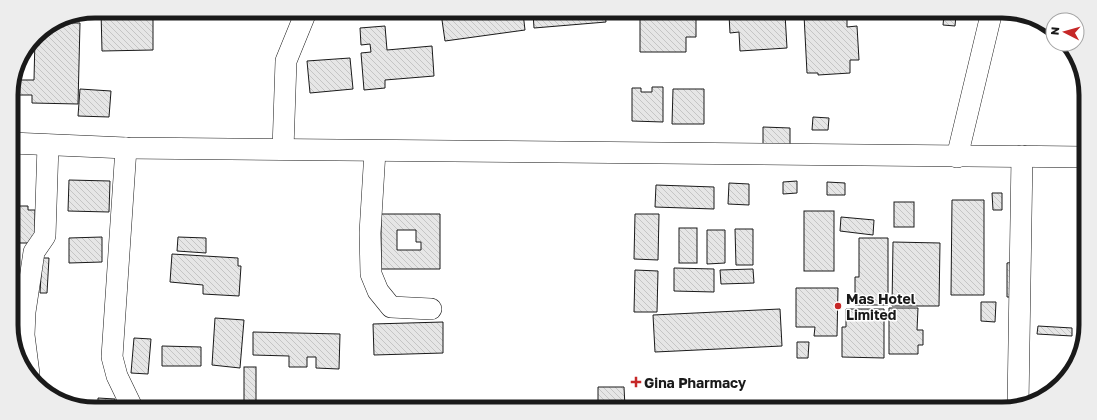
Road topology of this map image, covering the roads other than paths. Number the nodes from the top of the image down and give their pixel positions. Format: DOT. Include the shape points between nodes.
graph roads {
  1 [pos="304,18"];
  2 [pos="990,18"];
  3 [pos="18,143"];
  4 [pos="48,145"];
  5 [pos="126,148"];
  6 [pos="282,149"];
  7 [pos="375,151"];
  8 [pos="1022,156"];
  9 [pos="958,157"];
  10 [pos="1079,157"];
  11 [pos="431,309"];
  12 [pos="27,362"];
  13 [pos="1018,401"];
  14 [pos="130,402"];
  1 -- 6 [label="street" via="286,61"];
  2 -- 9 [label="street"];
  3 -- 4 [label="street"];
  4 -- 5 [label="street"];
  4 -- 12 [label="street" via="45,236 34,252 25,312 24,335"];
  5 -- 6 [label="street"];
  5 -- 14 [label="street" via="112,357 117,376"];
  6 -- 7 [label="street"];
  7 -- 9 [label="street"];
  7 -- 11 [label="street" via="370,233 371,274 378,291 391,306"];
  8 -- 9 [label="street"];
  8 -- 10 [label="street"];
  8 -- 13 [label="street"];
}
